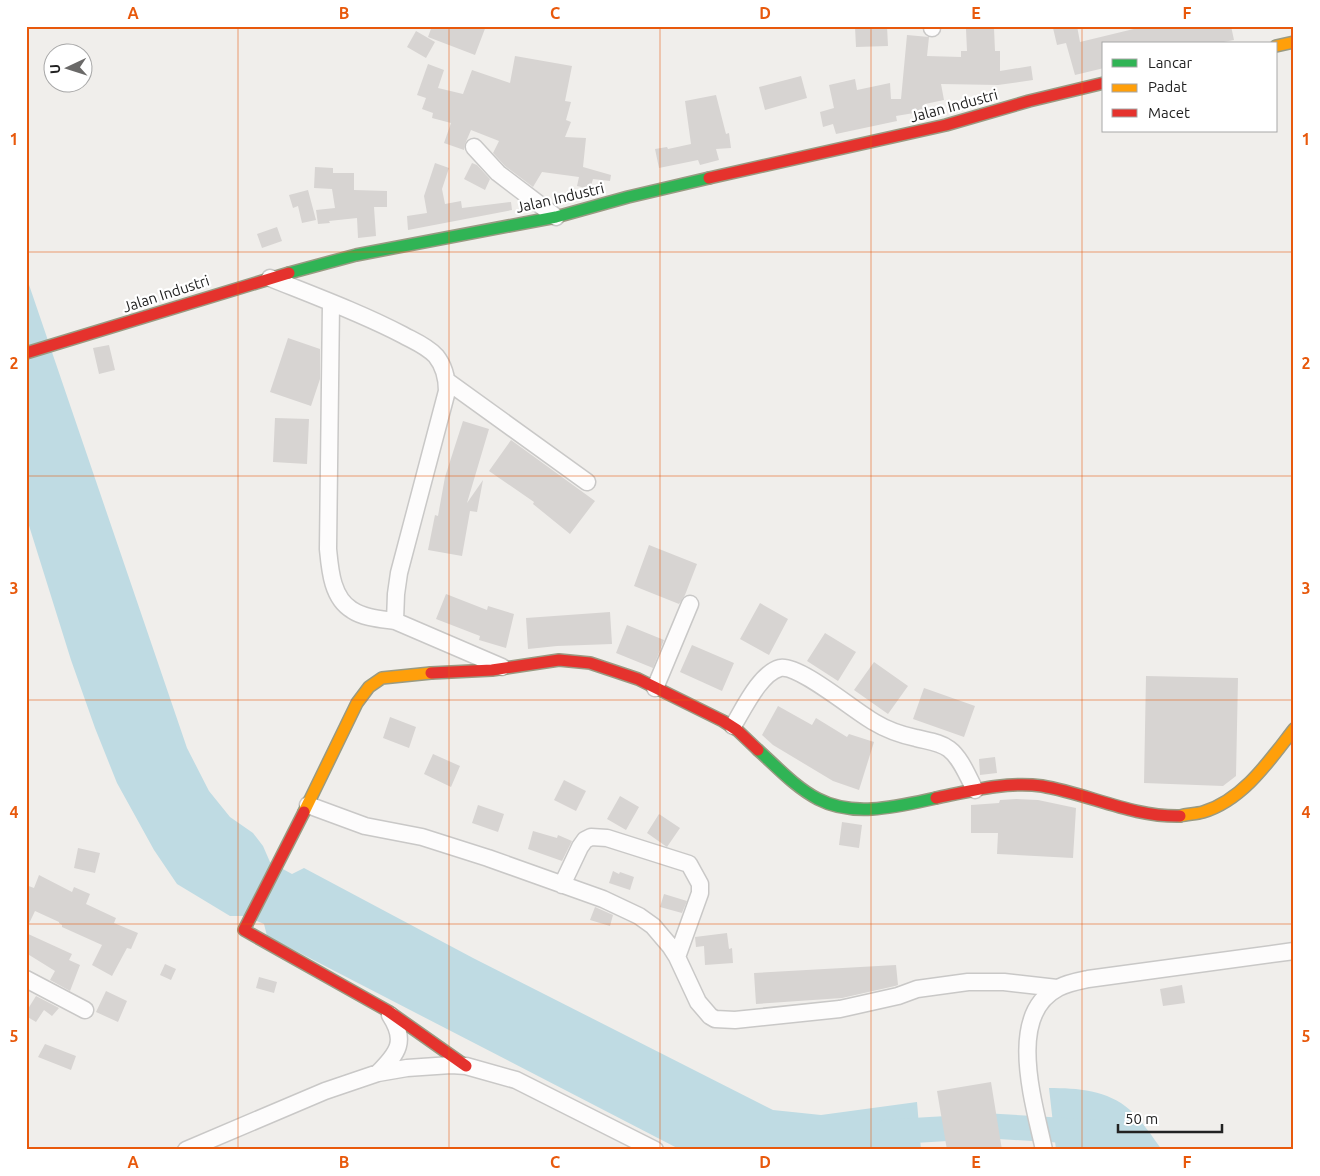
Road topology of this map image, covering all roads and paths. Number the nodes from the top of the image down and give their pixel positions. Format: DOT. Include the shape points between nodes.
graph roads {
  1 [pos="1294,42"];
  2 [pos="1278,46"];
  3 [pos="1102,83"];
  4 [pos="474,147"];
  5 [pos="556,217"];
  6 [pos="268,278"];
  7 [pos="331,303"];
  8 [pos="26,353"];
  9 [pos="447,381"];
  10 [pos="587,482"];
  11 [pos="690,604"];
  12 [pos="395,621"];
  13 [pos="507,668"];
  14 [pos="655,688"];
  15 [pos="733,726"];
  16 [pos="1294,730"];
  17 [pos="975,790"];
  18 [pos="308,805"];
  19 [pos="562,885"];
  20 [pos="1294,951"];
  21 [pos="677,956"];
  22 [pos="26,979"];
  23 [pos="1057,988"];
  24 [pos="85,1010"];
  25 [pos="388,1011"];
  26 [pos="466,1066"];
  27 [pos="378,1073"];
  28 [pos="186,1150"];
  29 [pos="655,1150"];
  30 [pos="1044,1150"];
  1 -- 2 [label="street"];
  3 -- 5 [label="street, Jalan Industri" via="946,125 628,197"];
  4 -- 5 [label="street" via="498,173"];
  5 -- 6 [label="street, Jalan Industri" via="356,255"];
  6 -- 7 [label="street"];
  6 -- 8 [label="street, Jalan Industri"];
  7 -- 9 [label="street" via="376,321 423,346 441,362"];
  7 -- 12 [label="street" via="330,570 342,601 352,610 365,616"];
  9 -- 10 [label="street"];
  9 -- 12 [label="street" via="400,573"];
  11 -- 14 [label="street"];
  12 -- 13 [label="street"];
  13 -- 14 [label="street" via="572,659 601,665"];
  13 -- 18 [label="street" via="376,681 357,703"];
  14 -- 15 [label="street"];
  15 -- 17 [label="street" via="789,778 818,800 839,808 878,808"];
  15 -- 17 [label="street" via="766,676 777,669 789,668 874,722 900,734 947,748 959,761"];
  16 -- 17 [label="street" via="1233,796 1212,809 1184,816 1149,814 1037,786"];
  18 -- 19 [label="street" via="365,826 432,840"];
  18 -- 25 [label="street" via="244,930"];
  19 -- 21 [label="street" via="603,899 648,921"];
  19 -- 21 [label="street" via="580,847 591,837 606,838 689,864 700,884 700,893"];
  20 -- 23 [label="street" via="1088,979"];
  21 -- 23 [label="street" via="698,1002 710,1016 722,1020 840,1009 917,989 968,982"];
  22 -- 24 [label="street"];
  23 -- 30 [label="street" via="1037,1010 1027,1045 1029,1073"];
  25 -- 26 [label="street"];
  25 -- 27 [label="street" via="399,1031 398,1044 390,1061"];
  26 -- 27 [label="street" via="437,1065"];
  26 -- 29 [label="street" via="516,1080"];
  27 -- 28 [label="street" via="325,1091"];
}
